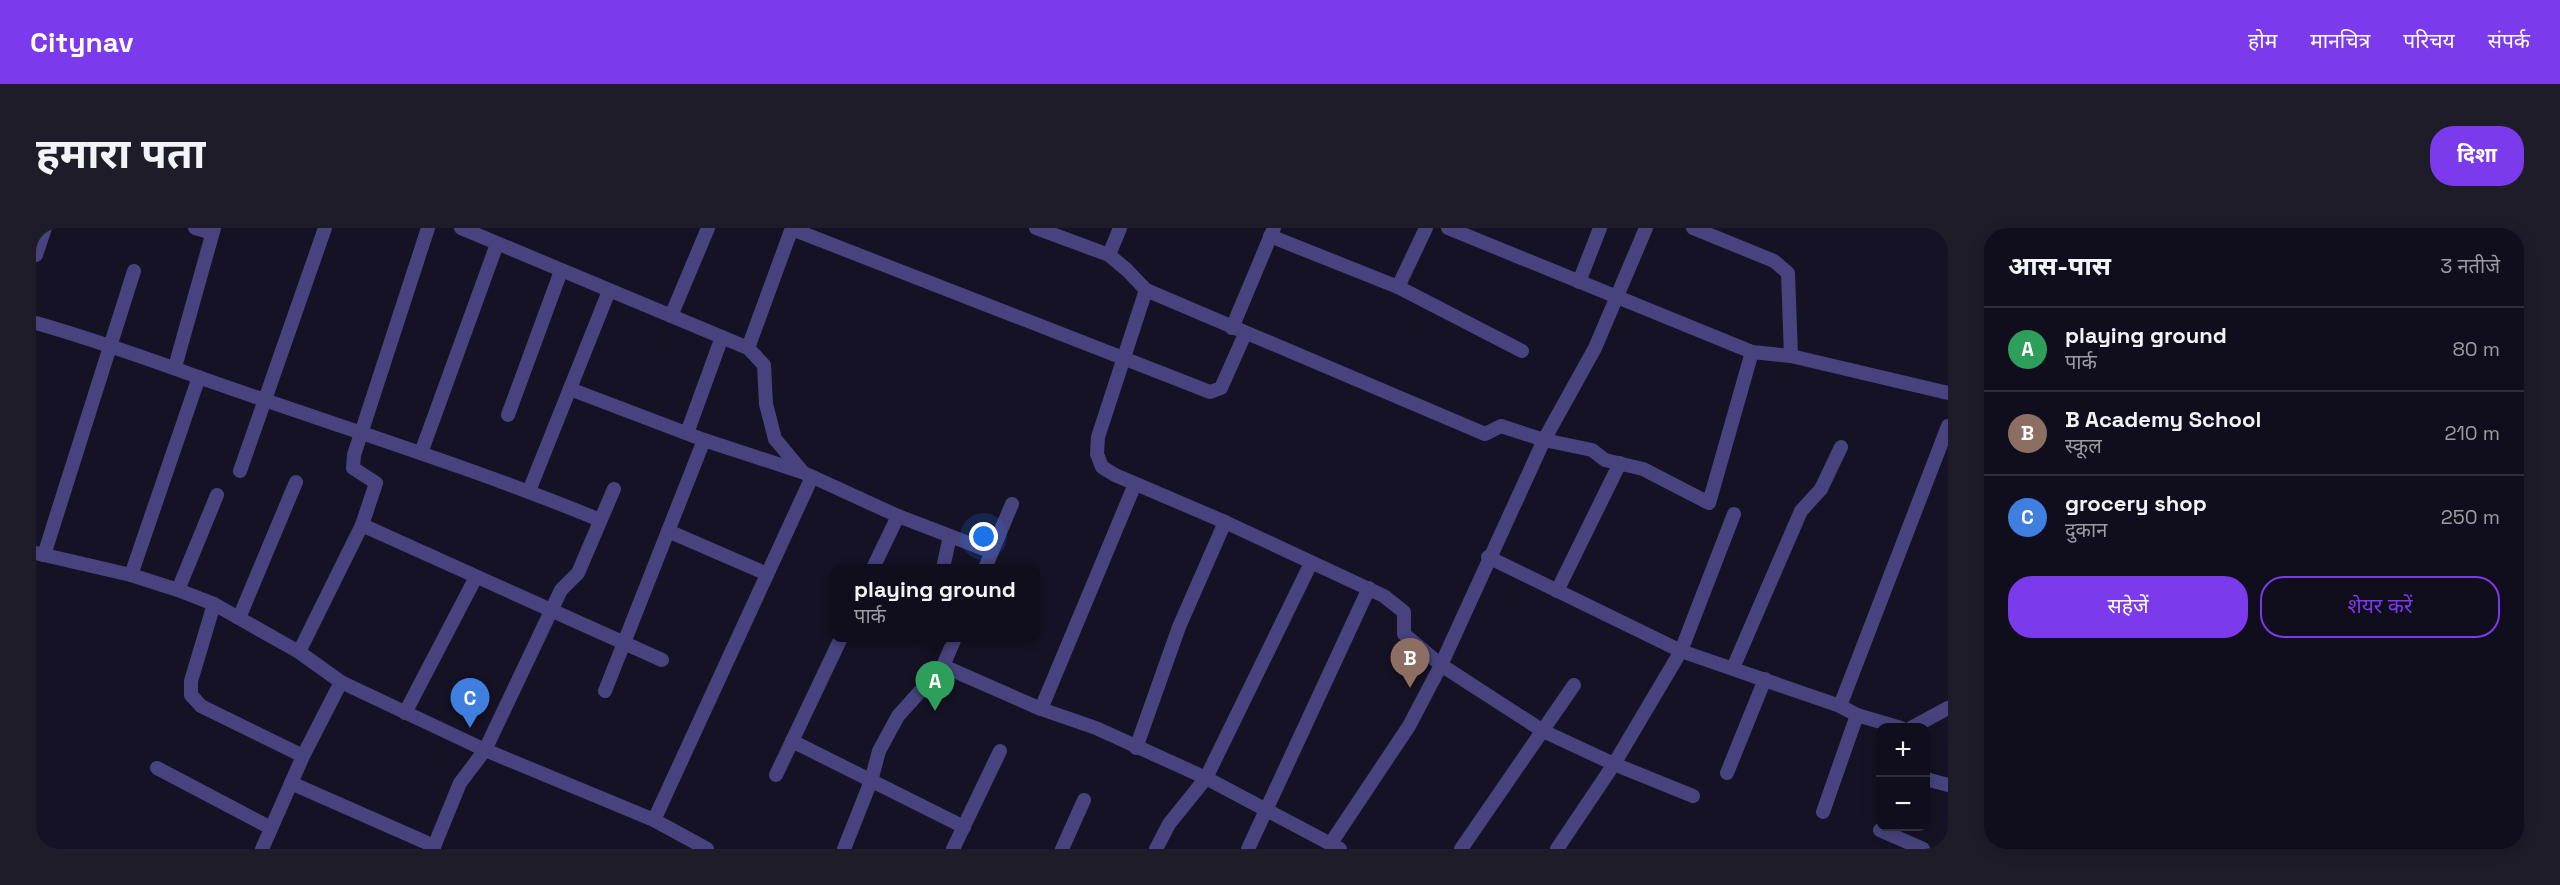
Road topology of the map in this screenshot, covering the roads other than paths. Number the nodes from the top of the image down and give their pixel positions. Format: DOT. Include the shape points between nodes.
graph roads {
  1 [pos="45,228"];
  2 [pos="195,228"];
  3 [pos="325,228"];
  4 [pos="428,228"];
  5 [pos="461,228"];
  6 [pos="708,228"];
  7 [pos="792,228"];
  8 [pos="1036,228"];
  9 [pos="1120,228"];
  10 [pos="1426,228"];
  11 [pos="1448,228"];
  12 [pos="1600,228"];
  13 [pos="1646,228"];
  14 [pos="1693,228"];
  15 [pos="213,231"];
  16 [pos="1271,231"];
  17 [pos="497,244"];
  18 [pos="36,255"];
  19 [pos="1109,255"];
  20 [pos="561,270"];
  21 [pos="134,272"];
  22 [pos="1579,282"];
  23 [pos="1398,287"];
  24 [pos="1146,290"];
  25 [pos="609,291"];
  26 [pos="1617,298"];
  27 [pos="671,316"];
  28 [pos="36,323"];
  29 [pos="1239,331"];
  30 [pos="722,338"];
  31 [pos="109,344"];
  32 [pos="748,348"];
  33 [pos="1522,351"];
  34 [pos="1752,352"];
  35 [pos="1791,356"];
  36 [pos="1125,358"];
  37 [pos="175,367"];
  38 [pos="200,377"];
  39 [pos="570,389"];
  40 [pos="1948,393"];
  41 [pos="266,399"];
  42 [pos="508,415"];
  43 [pos="1948,426"];
  44 [pos="362,432"];
  45 [pos="687,433"];
  46 [pos="704,440"];
  47 [pos="1544,440"];
  48 [pos="1841,447"];
  49 [pos="422,453"];
  50 [pos="1620,463"];
  51 [pos="240,471"];
  52 [pos="807,474"];
  53 [pos="296,483"];
  54 [pos="1135,484"];
  55 [pos="614,489"];
  56 [pos="529,491"];
  57 [pos="217,495"];
  58 [pos="1012,504"];
  59 [pos="1734,513"];
  60 [pos="898,516"];
  61 [pos="600,520"];
  62 [pos="1225,522"];
  63 [pos="362,525"];
  64 [pos="668,531"];
  65 [pos="950,536"];
  66 [pos="992,552"];
  67 [pos="40,554"];
  68 [pos="1488,557"];
  69 [pos="1311,563"];
  70 [pos="875,564"];
  71 [pos="944,564"];
  72 [pos="987,564"];
  73 [pos="767,574"];
  74 [pos="131,575"];
  75 [pos="476,577"];
  76 [pos="1369,588"];
  77 [pos="178,590"];
  78 [pos="1557,591"];
  79 [pos="214,604"];
  80 [pos="551,611"];
  81 [pos="239,618"];
  82 [pos="839,642"];
  83 [pos="953,642"];
  84 [pos="624,644"];
  85 [pos="1681,651"];
  86 [pos="299,652"];
  87 [pos="662,660"];
  88 [pos="1441,665"];
  89 [pos="942,666"];
  90 [pos="1733,668"];
  91 [pos="1765,679"];
  92 [pos="341,682"];
  93 [pos="1574,685"];
  94 [pos="605,691"];
  95 [pos="1840,706"];
  96 [pos="1041,708"];
  97 [pos="1948,708"];
  98 [pos="405,713"];
  99 [pos="1857,715"];
  100 [pos="1884,723"];
  101 [pos="1920,723"];
  102 [pos="1543,730"];
  103 [pos="792,741"];
  104 [pos="1136,748"];
  105 [pos="485,750"];
  106 [pos="1000,752"];
  107 [pos="303,756"];
  108 [pos="1614,764"];
  109 [pos="158,768"];
  110 [pos="1727,774"];
  111 [pos="776,775"];
  112 [pos="1206,778"];
  113 [pos="1930,780"];
  114 [pos="871,781"];
  115 [pos="291,783"];
  116 [pos="1948,785"];
  117 [pos="1693,796"];
  118 [pos="1084,800"];
  119 [pos="1265,810"];
  120 [pos="1823,812"];
  121 [pos="654,820"];
  122 [pos="964,827"];
  123 [pos="271,828"];
  124 [pos="1882,831"];
  125 [pos="1335,846"];
  126 [pos="433,848"];
  127 [pos="262,849"];
  128 [pos="707,849"];
  129 [pos="844,849"];
  130 [pos="953,849"];
  131 [pos="1062,849"];
  132 [pos="1156,849"];
  133 [pos="1248,849"];
  134 [pos="1461,849"];
  135 [pos="1557,849"];
  136 [pos="1923,849"];
  1 -- 18 [label="street"];
  2 -- 15 [label="street"];
  3 -- 41 [label="street"];
  4 -- 44 [label="street"];
  5 -- 17 [label="street"];
  6 -- 27 [label="street"];
  7 -- 32 [label="street"];
  7 -- 36 [label="street"];
  8 -- 19 [label="street"];
  9 -- 19 [label="street"];
  10 -- 23 [label="street"];
  11 -- 22 [label="street"];
  12 -- 22 [label="street"];
  13 -- 26 [label="street"];
  14 -- 35 [label="street" via="1774,261 1788,273"];
  15 -- 37 [label="street"];
  16 -- 23 [label="street"];
  16 -- 29 [label="street"];
  17 -- 20 [label="street"];
  17 -- 49 [label="street"];
  19 -- 24 [label="street"];
  20 -- 25 [label="street"];
  20 -- 42 [label="street"];
  21 -- 31 [label="street"];
  22 -- 26 [label="street"];
  23 -- 33 [label="street"];
  24 -- 29 [label="street"];
  24 -- 36 [label="street"];
  25 -- 27 [label="street"];
  25 -- 39 [label="street"];
  26 -- 34 [label="street"];
  26 -- 47 [label="street" via="1595,348"];
  27 -- 30 [label="street"];
  28 -- 31 [label="street"];
  29 -- 36 [label="street" via="1221,388 1216,392 1201,390"];
  29 -- 47 [label="street" via="1485,434 1501,426"];
  30 -- 32 [label="street"];
  30 -- 45 [label="street"];
  31 -- 37 [label="street"];
  31 -- 67 [label="street"];
  32 -- 52 [label="street" via="764,365 766,404 775,439"];
  34 -- 35 [label="street"];
  34 -- 50 [label="street" via="1709,503 1643,469"];
  35 -- 40 [label="street"];
  36 -- 54 [label="street" via="1098,437 1097,454 1102,467"];
  37 -- 38 [label="street"];
  38 -- 41 [label="street"];
  38 -- 74 [label="street"];
  39 -- 45 [label="street"];
  39 -- 56 [label="street"];
  41 -- 44 [label="street"];
  41 -- 51 [label="street"];
  43 -- 95 [label="street"];
  44 -- 49 [label="street"];
  44 -- 63 [label="street" via="353,468 376,483"];
  45 -- 46 [label="street"];
  46 -- 52 [label="street"];
  46 -- 64 [label="street"];
  47 -- 50 [label="street" via="1592,450 1605,460"];
  47 -- 68 [label="street"];
  48 -- 90 [label="street" via="1821,489 1801,511"];
  49 -- 56 [label="street"];
  50 -- 78 [label="street"];
  52 -- 60 [label="street"];
  52 -- 73 [label="street"];
  53 -- 81 [label="street"];
  54 -- 62 [label="street"];
  54 -- 96 [label="street"];
  55 -- 61 [label="street"];
  56 -- 61 [label="street"];
  57 -- 77 [label="street"];
  58 -- 66 [label="street"];
  59 -- 85 [label="street"];
  60 -- 65 [label="street"];
  60 -- 70 [label="street"];
  61 -- 80 [label="street" via="578,573 561,590"];
  62 -- 69 [label="street"];
  62 -- 104 [label="street" via="1179,627"];
  63 -- 75 [label="street"];
  63 -- 86 [label="street"];
  64 -- 73 [label="street"];
  64 -- 84 [label="street"];
  65 -- 66 [label="street"];
  65 -- 71 [label="street"];
  66 -- 72 [label="street"];
  67 -- 74 [label="street"];
  68 -- 78 [label="street"];
  68 -- 88 [label="street"];
  69 -- 76 [label="street"];
  69 -- 112 [label="street"];
  73 -- 121 [label="street"];
  74 -- 77 [label="street"];
  75 -- 80 [label="street"];
  75 -- 98 [label="street"];
  76 -- 88 [label="street" via="1404,612 1404,634"];
  76 -- 119 [label="street"];
  77 -- 79 [label="street"];
  78 -- 85 [label="street"];
  79 -- 81 [label="street"];
  79 -- 107 [label="street" via="190,681 190,695 201,706"];
  80 -- 84 [label="street"];
  80 -- 105 [label="street"];
  81 -- 86 [label="street"];
  82 -- 103 [label="street"];
  83 -- 89 [label="street"];
  84 -- 87 [label="street"];
  84 -- 94 [label="street"];
  85 -- 90 [label="street"];
  85 -- 108 [label="street"];
  86 -- 92 [label="street"];
  88 -- 102 [label="street"];
  88 -- 125 [label="street" via="1409,726"];
  89 -- 96 [label="street"];
  89 -- 114 [label="street" via="898,716 879,751"];
  90 -- 91 [label="street"];
  91 -- 95 [label="street"];
  91 -- 110 [label="street"];
  92 -- 98 [label="street"];
  92 -- 107 [label="street"];
  93 -- 102 [label="street"];
  95 -- 99 [label="street"];
  96 -- 104 [label="street"];
  97 -- 101 [label="street"];
  98 -- 105 [label="street"];
  99 -- 100 [label="street"];
  99 -- 120 [label="street"];
  102 -- 108 [label="street"];
  102 -- 134 [label="street"];
  103 -- 111 [label="street"];
  103 -- 114 [label="street"];
  104 -- 112 [label="street"];
  105 -- 121 [label="street"];
  105 -- 126 [label="street" via="460,783"];
  106 -- 122 [label="street"];
  107 -- 115 [label="street"];
  108 -- 117 [label="street"];
  108 -- 135 [label="street"];
  109 -- 123 [label="street"];
  112 -- 119 [label="street"];
  112 -- 132 [label="street" via="1169,824"];
  113 -- 116 [label="street"];
  114 -- 122 [label="street"];
  114 -- 129 [label="street"];
  115 -- 123 [label="street"];
  115 -- 126 [label="street"];
  118 -- 131 [label="street"];
  119 -- 125 [label="street"];
  119 -- 133 [label="street"];
  121 -- 128 [label="street"];
  122 -- 130 [label="street"];
  123 -- 127 [label="street"];
  124 -- 136 [label="street"];
}
